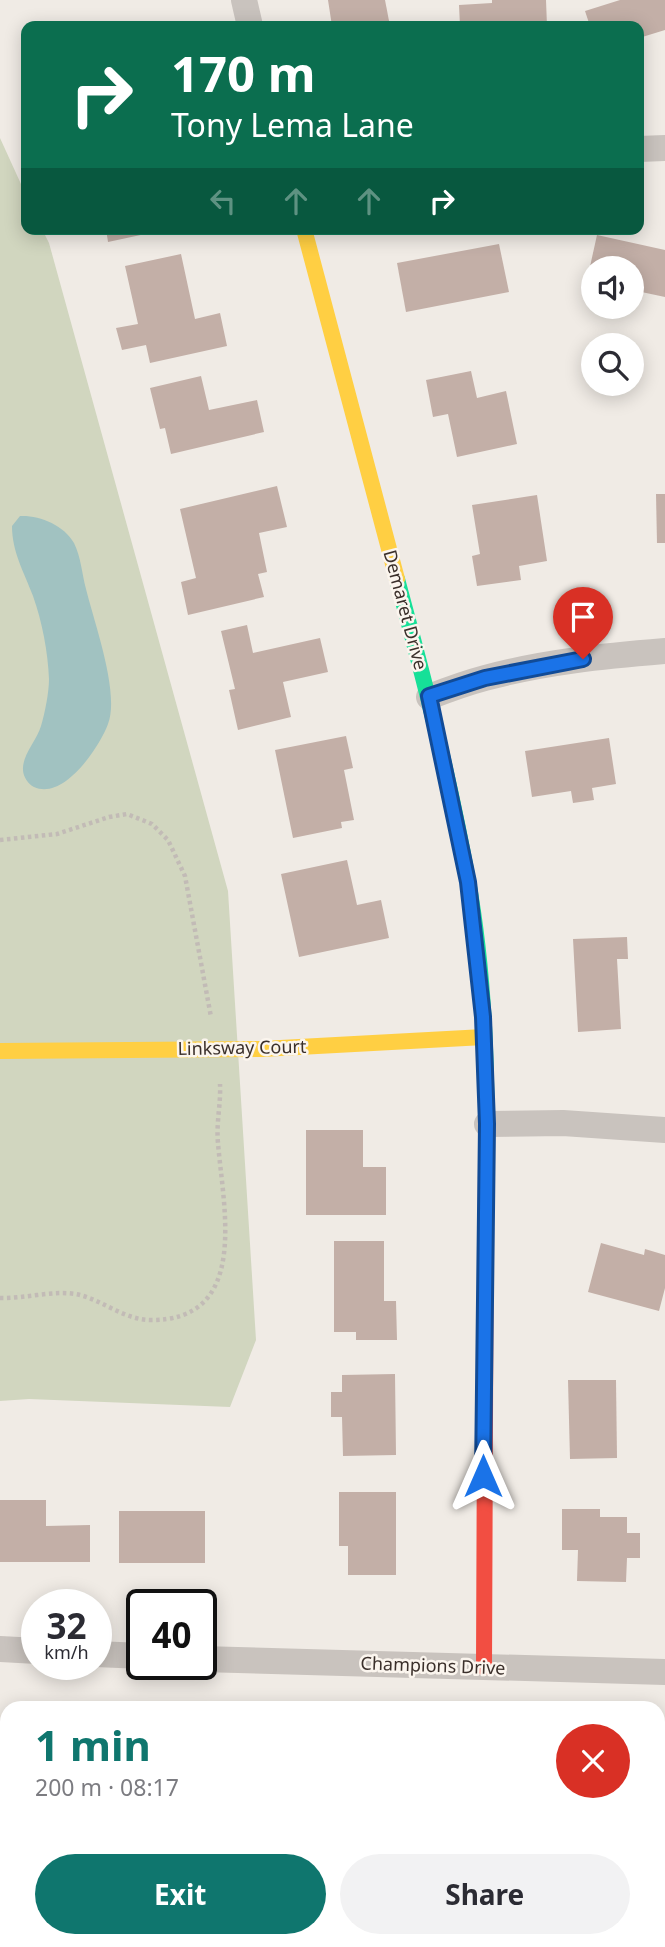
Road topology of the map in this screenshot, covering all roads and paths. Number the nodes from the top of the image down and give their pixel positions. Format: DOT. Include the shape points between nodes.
graph roads {
  1 [pos="244,0"];
  2 [pos="249,21"];
  3 [pos="665,148"];
  4 [pos="644,149"];
  5 [pos="305,235"];
  6 [pos="665,652"];
  7 [pos="429,696"];
  8 [pos="484,1037"];
  9 [pos="0,1051"];
  10 [pos="487,1124"];
  11 [pos="665,1129"];
  12 [pos="0,1649"];
  13 [pos="21,1650"];
  14 [pos="217,1659"];
  15 [pos="484,1667"];
  16 [pos="665,1671"];
  1 -- 2 [label="street"];
  3 -- 4 [label="street"];
  5 -- 7 [label="street, Demaret Drive"];
  6 -- 7 [label="street" via="545,664"];
  7 -- 8 [label="street, Demaret Drive" via="468,882"];
  8 -- 9 [label="street, Linksway Court" via="262,1049"];
  8 -- 10 [label="street, Demaret Drive"];
  10 -- 11 [label="street"];
  10 -- 15 [label="street, Demaret Drive"];
  12 -- 13 [label="street"];
  14 -- 15 [label="street, Champions Drive"];
  15 -- 16 [label="street, Champions Drive"];
}
